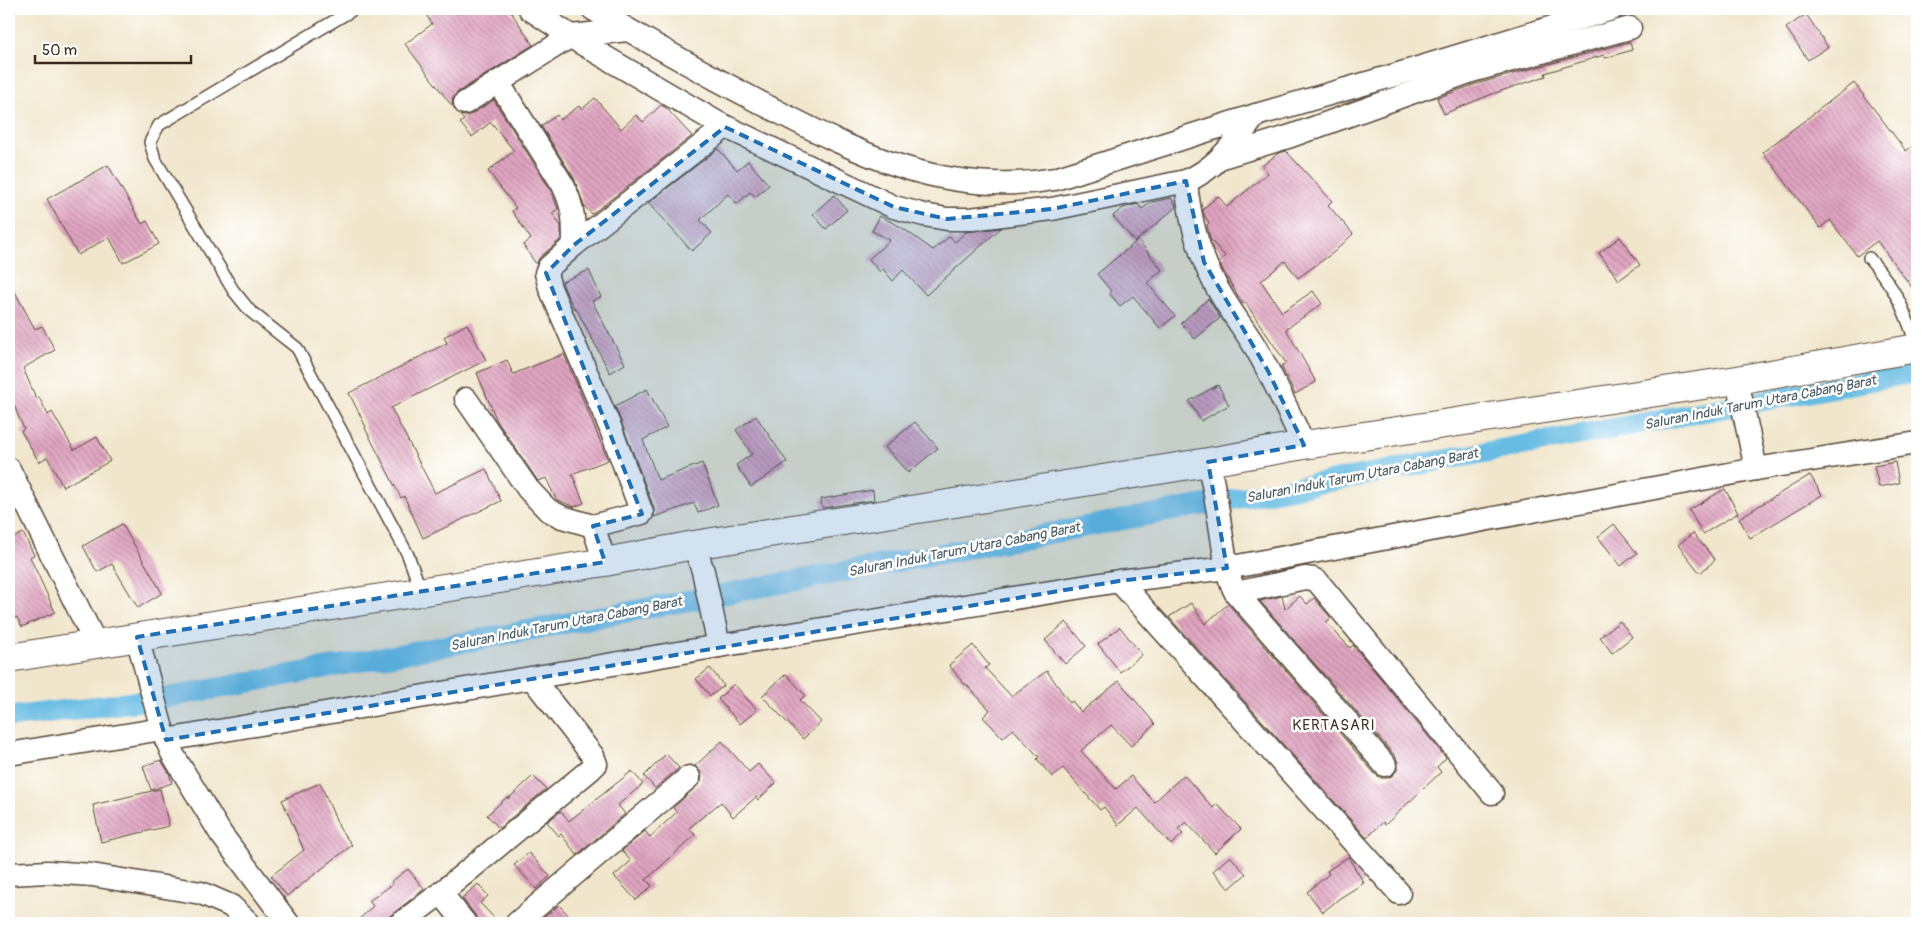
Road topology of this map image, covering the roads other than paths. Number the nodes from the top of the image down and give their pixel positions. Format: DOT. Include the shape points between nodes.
graph roads {
  1 [pos="354,9"];
  2 [pos="530,9"];
  3 [pos="593,9"];
  4 [pos="1612,9"];
  5 [pos="1630,28"];
  6 [pos="628,30"];
  7 [pos="571,36"];
  8 [pos="498,82"];
  9 [pos="465,102"];
  10 [pos="1256,115"];
  11 [pos="725,127"];
  12 [pos="1221,158"];
  13 [pos="1186,181"];
  14 [pos="574,245"];
  15 [pos="1869,258"];
  16 [pos="1917,347"];
  17 [pos="1739,388"];
  18 [pos="466,398"];
  19 [pos="1917,443"];
  20 [pos="1304,445"];
  21 [pos="1754,461"];
  22 [pos="9,469"];
  23 [pos="1210,471"];
  24 [pos="593,527"];
  25 [pos="694,545"];
  26 [pos="603,558"];
  27 [pos="1226,560"];
  28 [pos="1119,580"];
  29 [pos="419,585"];
  30 [pos="1236,593"];
  31 [pos="717,639"];
  32 [pos="96,644"];
  33 [pos="140,647"];
  34 [pos="9,658"];
  35 [pos="532,678"];
  36 [pos="164,734"];
  37 [pos="9,754"];
  38 [pos="1385,765"];
  39 [pos="689,777"];
  40 [pos="1492,794"];
  41 [pos="9,874"];
  42 [pos="440,893"];
  43 [pos="1399,893"];
  44 [pos="262,916"];
  45 [pos="288,923"];
  46 [pos="401,923"];
  47 [pos="465,923"];
  48 [pos="517,923"];
  1 -- 29 [label="lane" via="160,125 150,142 155,159 233,290 250,311 297,348 408,555"];
  2 -- 7 [label="street"];
  3 -- 6 [label="street"];
  4 -- 10 [label="street"];
  5 -- 12 [label="street" via="1472,71"];
  6 -- 7 [label="street"];
  6 -- 10 [label="street" via="827,137 898,166 940,178 988,184 1028,183 1055,178"];
  7 -- 8 [label="street"];
  7 -- 11 [label="street"];
  8 -- 9 [label="street"];
  8 -- 14 [label="street" via="563,184 574,216"];
  10 -- 12 [label="street"];
  11 -- 13 [label="street" via="894,207 947,219 1052,209"];
  11 -- 14 [label="street"];
  12 -- 13 [label="street"];
  13 -- 20 [label="street" via="1194,232 1204,262 1268,371"];
  14 -- 24 [label="street" via="549,267 550,288 642,512"];
  15 -- 16 [label="lane" via="1902,303"];
  16 -- 17 [label="main road"];
  17 -- 20 [label="main road"];
  17 -- 21 [label="street"];
  18 -- 24 [label="street" via="510,465 542,505 556,514"];
  19 -- 21 [label="street"];
  20 -- 23 [label="main road"];
  21 -- 27 [label="street"];
  22 -- 32 [label="street"];
  23 -- 25 [label="main road"];
  23 -- 27 [label="street"];
  24 -- 26 [label="street"];
  25 -- 26 [label="main road"];
  25 -- 31 [label="street" via="703,571"];
  26 -- 29 [label="main road"];
  27 -- 28 [label="street"];
  27 -- 30 [label="street"];
  28 -- 31 [label="street"];
  28 -- 43 [label="street"];
  29 -- 33 [label="main road"];
  30 -- 38 [label="street"];
  30 -- 40 [label="street" via="1305,578 1318,582"];
  31 -- 35 [label="street"];
  32 -- 33 [label="main road"];
  32 -- 34 [label="main road"];
  33 -- 36 [label="street"];
  35 -- 36 [label="street"];
  35 -- 42 [label="street" via="596,764"];
  36 -- 37 [label="street"];
  36 -- 44 [label="street" via="221,834"];
  39 -- 48 [label="street"];
  41 -- 44 [label="street" via="92,875 201,893"];
  42 -- 46 [label="street"];
  42 -- 47 [label="street"];
  44 -- 45 [label="street"];
}
